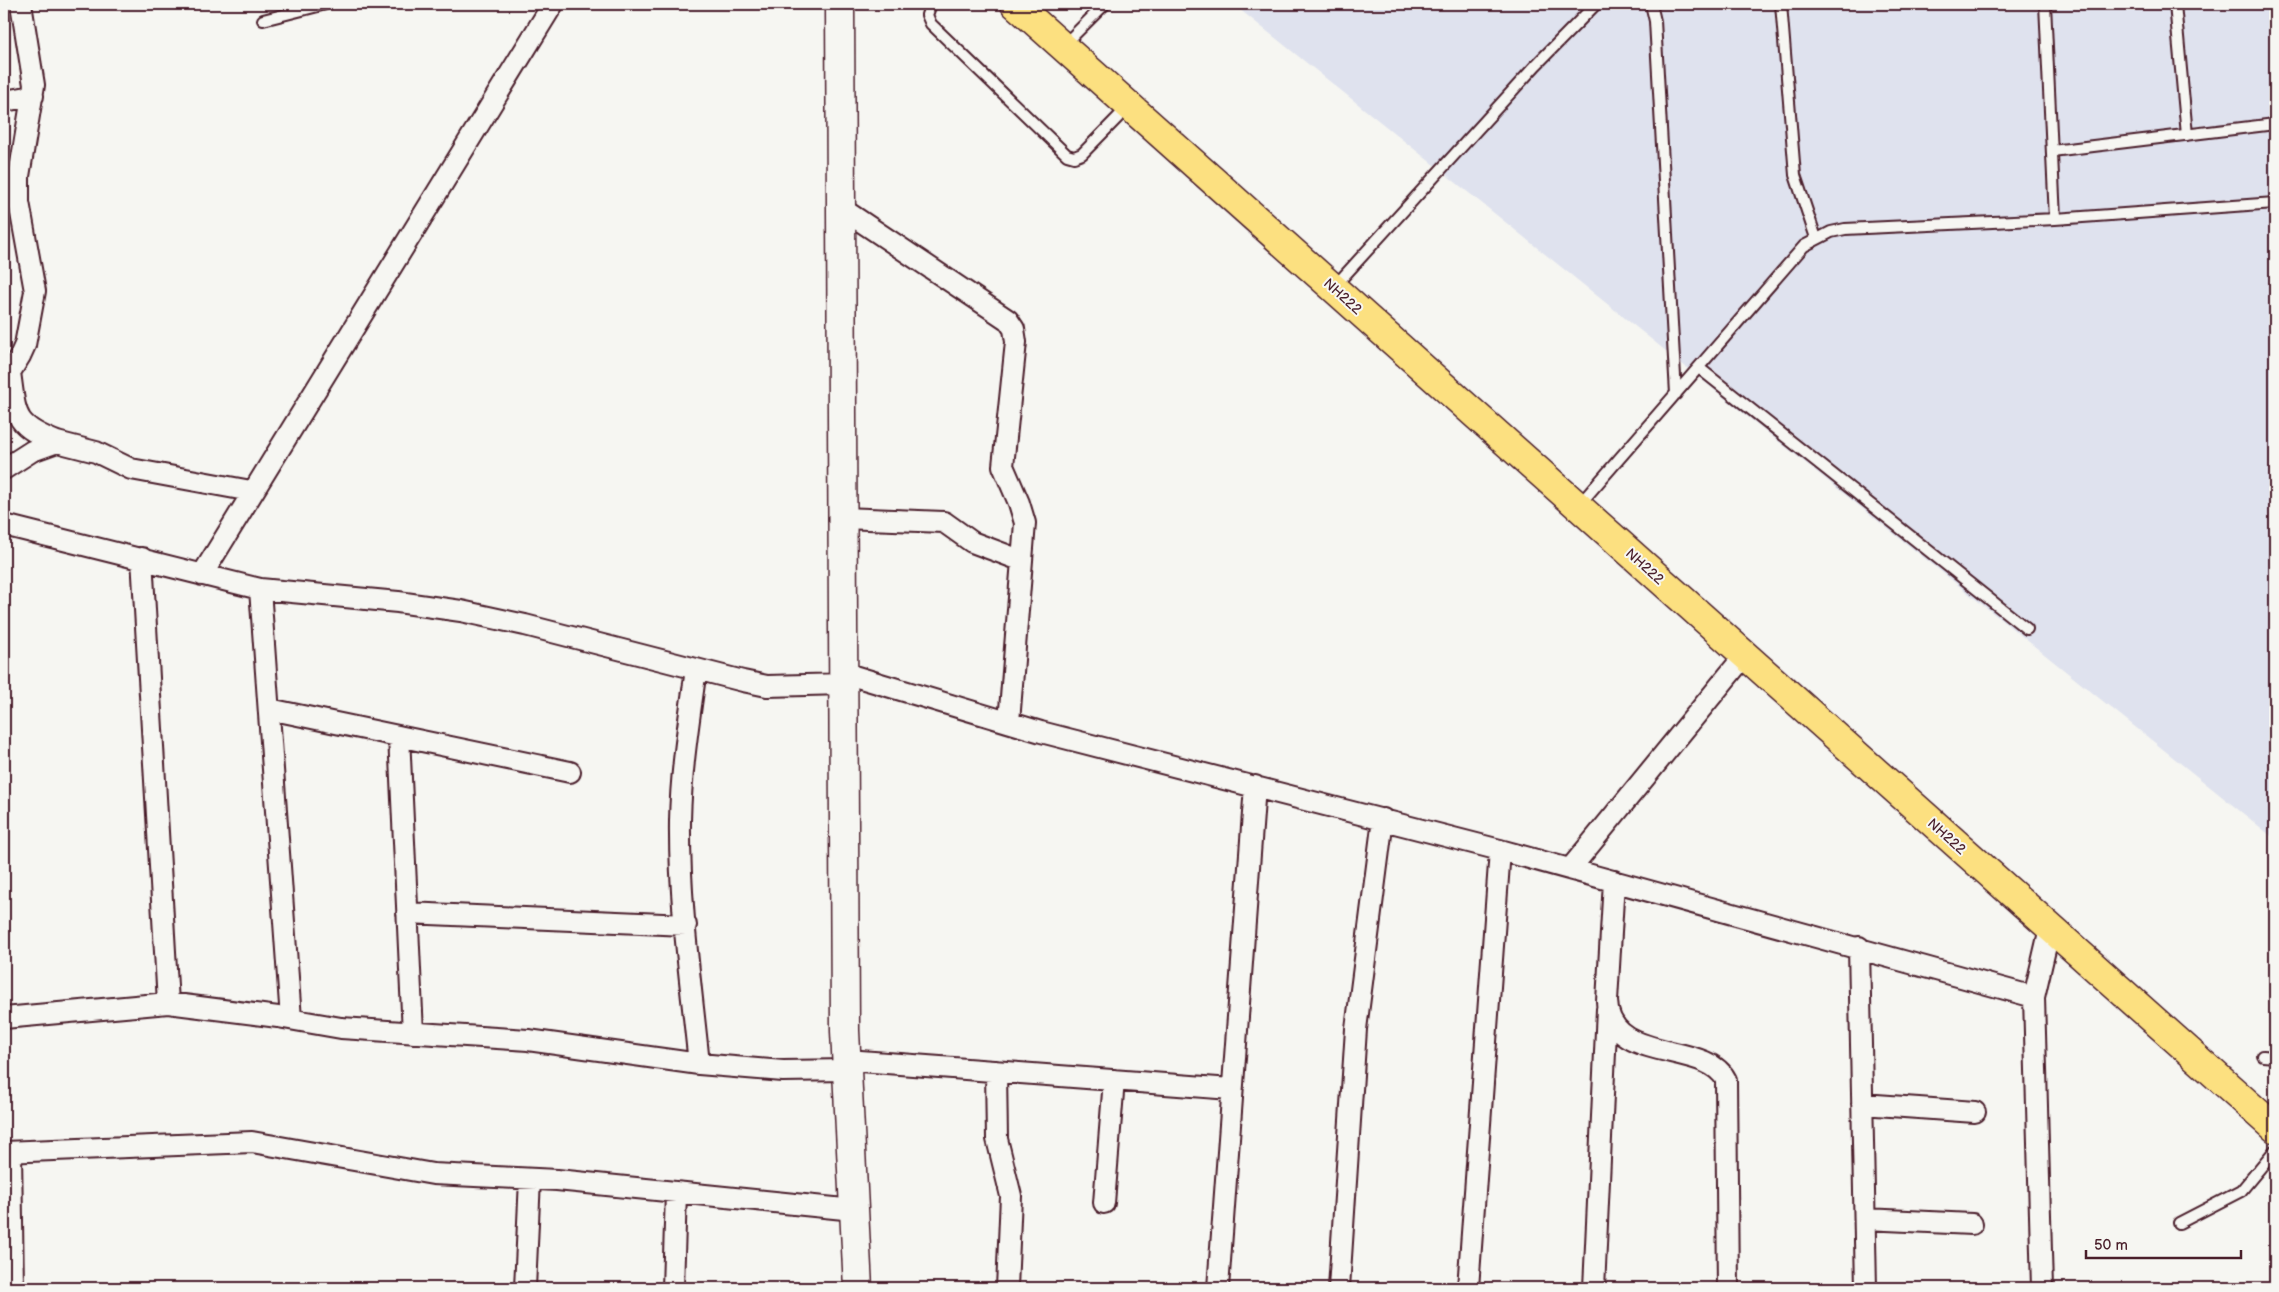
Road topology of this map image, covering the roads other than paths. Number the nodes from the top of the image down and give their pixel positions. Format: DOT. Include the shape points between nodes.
graph roads {
  1 [pos="21,4"];
  2 [pos="326,4"];
  3 [pos="553,4"];
  4 [pos="840,4"];
  5 [pos="931,4"];
  6 [pos="1015,4"];
  7 [pos="1105,4"];
  8 [pos="1596,4"];
  9 [pos="1651,4"];
  10 [pos="1781,4"];
  11 [pos="2045,4"];
  12 [pos="2175,4"];
  13 [pos="262,20"];
  14 [pos="1063,46"];
  15 [pos="33,96"];
  16 [pos="4,101"];
  17 [pos="1130,106"];
  18 [pos="2275,124"];
  19 [pos="2187,135"];
  20 [pos="2052,151"];
  21 [pos="11,179"];
  22 [pos="2275,203"];
  23 [pos="841,208"];
  24 [pos="2055,219"];
  25 [pos="1816,238"];
  26 [pos="1334,288"];
  27 [pos="1699,368"];
  28 [pos="7,377"];
  29 [pos="1676,394"];
  30 [pos="57,442"];
  31 [pos="4,469"];
  32 [pos="251,490"];
  33 [pos="1578,506"];
  34 [pos="843,518"];
  35 [pos="4,525"];
  36 [pos="142,558"];
  37 [pos="1020,560"];
  38 [pos="202,575"];
  39 [pos="260,589"];
  40 [pos="2027,629"];
  41 [pos="1744,655"];
  42 [pos="696,669"];
  43 [pos="844,679"];
  44 [pos="269,709"];
  45 [pos="1010,722"];
  46 [pos="399,736"];
  47 [pos="570,772"];
  48 [pos="1255,786"];
  49 [pos="1383,819"];
  50 [pos="1500,850"];
  51 [pos="1570,869"];
  52 [pos="1614,881"];
  53 [pos="407,913"];
  54 [pos="686,925"];
  55 [pos="2050,928"];
  56 [pos="1860,947"];
  57 [pos="2034,997"];
  58 [pos="168,1003"];
  59 [pos="1608,1009"];
  60 [pos="4,1018"];
  61 [pos="291,1019"];
  62 [pos="413,1033"];
  63 [pos="2263,1056"];
  64 [pos="2275,1058"];
  65 [pos="700,1064"];
  66 [pos="847,1065"];
  67 [pos="996,1071"];
  68 [pos="1114,1080"];
  69 [pos="1231,1089"];
  70 [pos="1862,1104"];
  71 [pos="1974,1112"];
  72 [pos="2275,1128"];
  73 [pos="2275,1150"];
  74 [pos="8,1152"];
  75 [pos="530,1179"];
  76 [pos="676,1192"];
  77 [pos="1104,1204"];
  78 [pos="854,1210"];
  79 [pos="1865,1219"];
  80 [pos="2179,1223"];
  81 [pos="1972,1224"];
  82 [pos="13,1288"];
  83 [pos="525,1288"];
  84 [pos="673,1288"];
  85 [pos="858,1288"];
  86 [pos="1007,1288"];
  87 [pos="1218,1288"];
  88 [pos="1339,1288"];
  89 [pos="1468,1288"];
  90 [pos="1594,1288"];
  91 [pos="1728,1288"];
  92 [pos="1866,1288"];
  93 [pos="2042,1288"];
  1 -- 15 [label="street" via="34,75"];
  2 -- 13 [label="lane"];
  3 -- 32 [label="street"];
  4 -- 23 [label="street"];
  5 -- 17 [label="lane" via="927,15 931,24 1067,156 1082,154"];
  6 -- 14 [label="main road, NH222"];
  7 -- 14 [label="lane"];
  8 -- 26 [label="lane" via="1536,65"];
  9 -- 29 [label="lane" via="1655,21"];
  10 -- 25 [label="lane" via="1795,175"];
  11 -- 20 [label="lane"];
  12 -- 19 [label="lane"];
  14 -- 17 [label="main road, NH222"];
  15 -- 16 [label="street"];
  15 -- 21 [label="street"];
  17 -- 26 [label="main road, NH222"];
  18 -- 19 [label="lane"];
  19 -- 20 [label="lane"];
  20 -- 24 [label="lane"];
  21 -- 28 [label="street" via="35,291 25,345"];
  22 -- 24 [label="lane"];
  23 -- 34 [label="street"];
  23 -- 37 [label="street" via="1008,320 1014,329 1016,342 1003,466 1023,513"];
  24 -- 25 [label="lane" via="1845,229"];
  25 -- 27 [label="lane" via="1804,246"];
  26 -- 33 [label="main road, NH222"];
  27 -- 29 [label="lane"];
  27 -- 40 [label="lane"];
  28 -- 30 [label="street" via="18,416 25,427"];
  29 -- 33 [label="lane"];
  30 -- 31 [label="street" via="32,451"];
  30 -- 32 [label="street" via="96,452 136,470"];
  32 -- 38 [label="street"];
  33 -- 41 [label="main road, NH222"];
  34 -- 37 [label="street" via="944,522 972,542"];
  34 -- 43 [label="street"];
  35 -- 36 [label="street"];
  36 -- 38 [label="street"];
  36 -- 58 [label="street"];
  37 -- 45 [label="street"];
  38 -- 39 [label="street"];
  39 -- 42 [label="street" via="461,611"];
  39 -- 44 [label="street"];
  41 -- 51 [label="street"];
  41 -- 55 [label="main road, NH222"];
  42 -- 43 [label="street" via="767,686"];
  42 -- 54 [label="street" via="682,774 680,822"];
  43 -- 45 [label="street"];
  43 -- 66 [label="street"];
  44 -- 46 [label="street"];
  44 -- 61 [label="street"];
  45 -- 48 [label="street"];
  46 -- 47 [label="street"];
  46 -- 53 [label="street"];
  48 -- 49 [label="street"];
  48 -- 69 [label="street"];
  49 -- 50 [label="street"];
  49 -- 88 [label="street" via="1356,1029"];
  50 -- 51 [label="street"];
  50 -- 89 [label="street"];
  51 -- 52 [label="street"];
  52 -- 56 [label="street"];
  52 -- 59 [label="street"];
  53 -- 54 [label="street"];
  53 -- 62 [label="street"];
  54 -- 65 [label="street"];
  55 -- 57 [label="street"];
  55 -- 72 [label="main road, NH222"];
  56 -- 57 [label="street"];
  56 -- 70 [label="street"];
  57 -- 93 [label="street"];
  58 -- 60 [label="street"];
  58 -- 61 [label="street"];
  59 -- 90 [label="street"];
  59 -- 91 [label="street" via="1617,1027 1638,1043 1709,1063 1722,1072 1726,1080"];
  61 -- 62 [label="street" via="341,1028"];
  62 -- 65 [label="street" via="528,1040"];
  63 -- 64 [label="lane"];
  65 -- 66 [label="street" via="783,1072"];
  66 -- 67 [label="street"];
  66 -- 78 [label="street"];
  67 -- 68 [label="street"];
  67 -- 86 [label="street" via="997,1139 1011,1196"];
  68 -- 69 [label="street"];
  68 -- 77 [label="street"];
  69 -- 87 [label="street"];
  70 -- 71 [label="street"];
  70 -- 79 [label="street"];
  73 -- 80 [label="lane" via="2241,1191"];
  74 -- 75 [label="street" via="252,1142 433,1174"];
  74 -- 82 [label="street"];
  75 -- 76 [label="street"];
  75 -- 83 [label="street"];
  76 -- 78 [label="street"];
  76 -- 84 [label="street"];
  78 -- 85 [label="street"];
  79 -- 81 [label="street"];
  79 -- 92 [label="street"];
}
